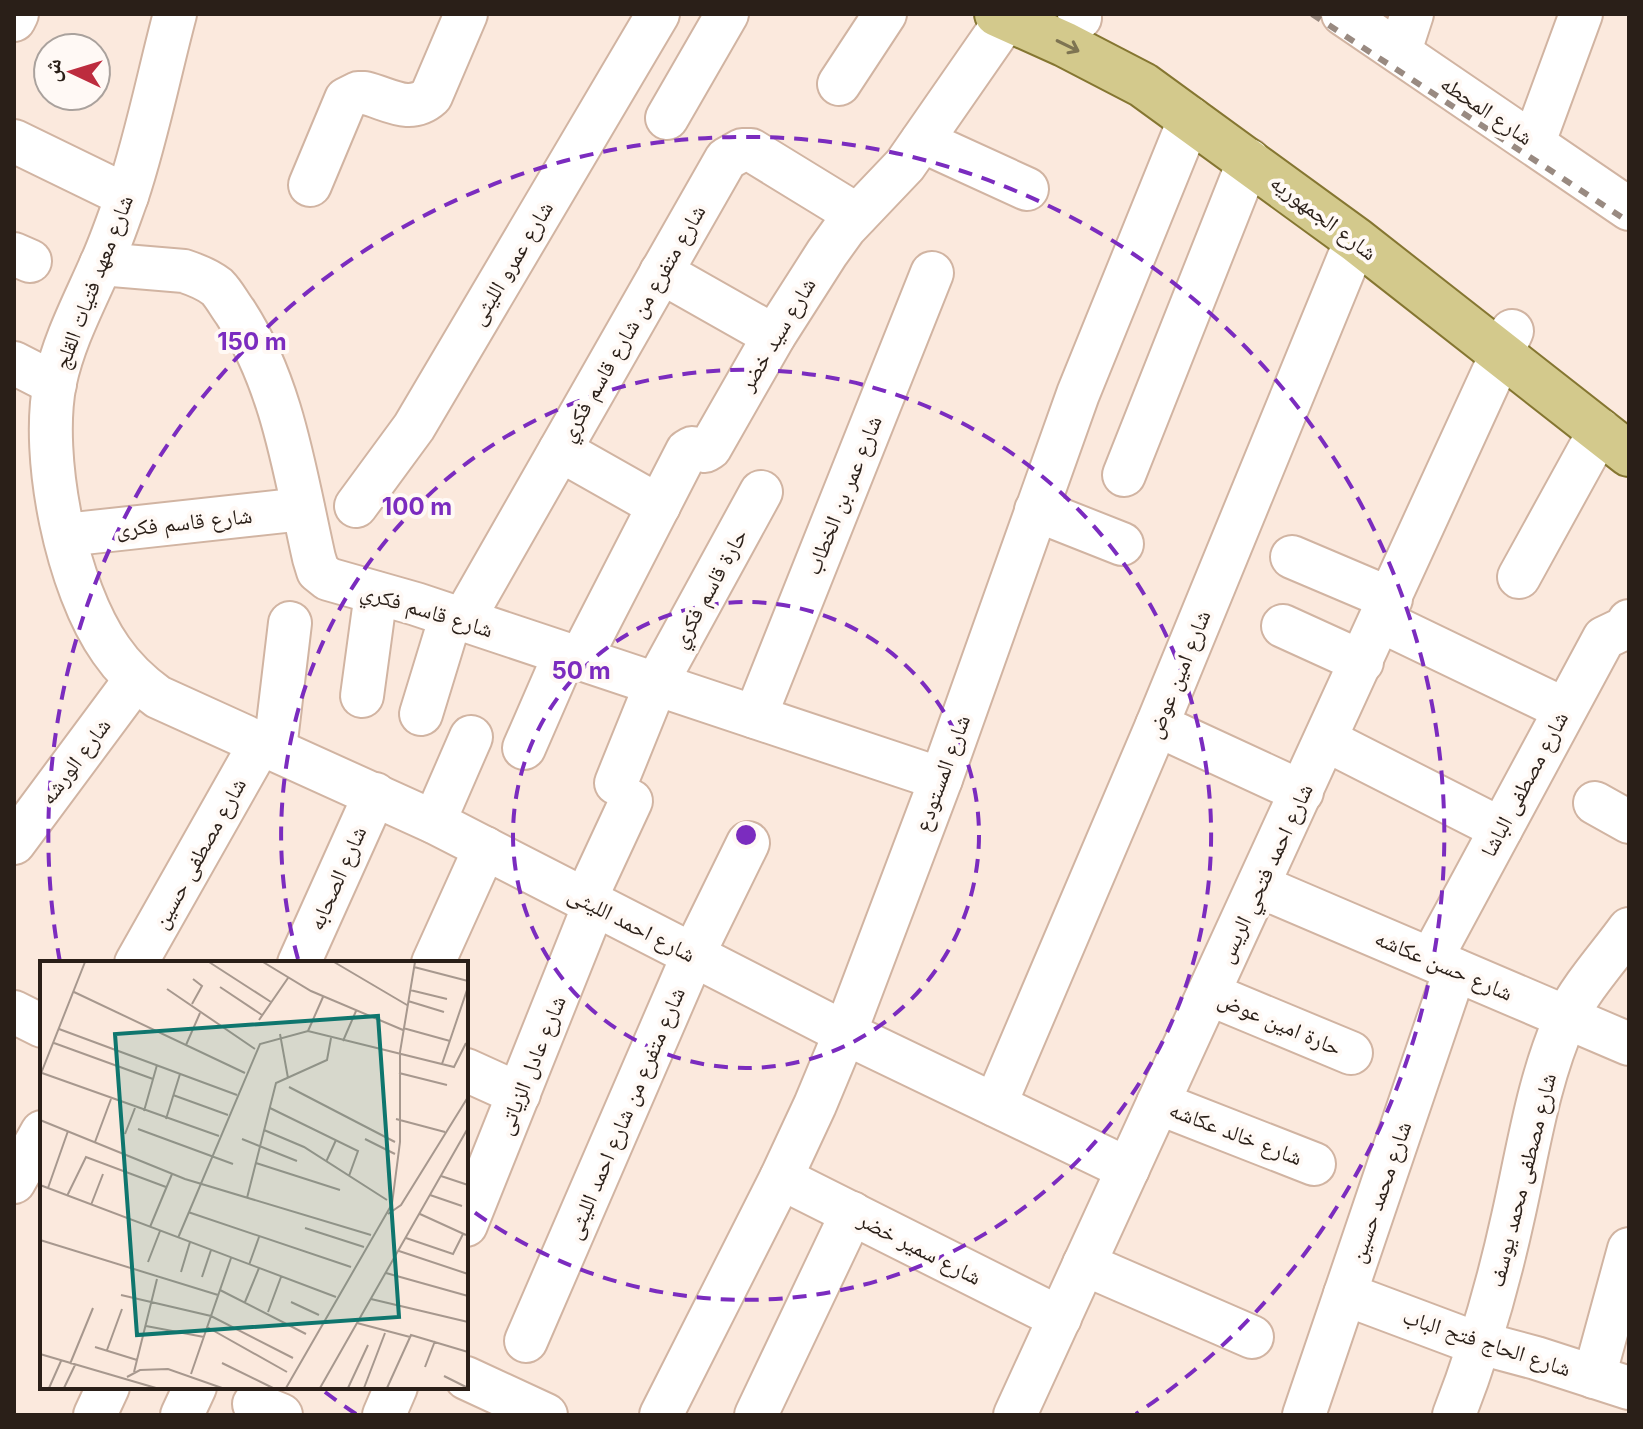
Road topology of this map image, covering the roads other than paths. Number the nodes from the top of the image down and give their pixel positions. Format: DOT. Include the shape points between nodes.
graph roads {
  1 [pos="17,14"];
  2 [pos="175,14"];
  3 [pos="466,14"];
  4 [pos="658,14"];
  5 [pos="727,14"];
  6 [pos="885,14"];
  7 [pos="1343,14"];
  8 [pos="1581,14"];
  9 [pos="1077,15"];
  10 [pos="1002,16"];
  11 [pos="14,20"];
  12 [pos="1406,32"];
  13 [pos="1148,73"];
  14 [pos="839,84"];
  15 [pos="667,118"];
  16 [pos="1190,118"];
  17 [pos="14,141"];
  18 [pos="922,141"];
  19 [pos="1534,142"];
  20 [pos="1249,160"];
  21 [pos="310,185"];
  22 [pos="1027,189"];
  23 [pos="127,196"];
  24 [pos="1629,209"];
  25 [pos="857,215"];
  26 [pos="1356,240"];
  27 [pos="101,264"];
  28 [pos="661,272"];
  29 [pos="932,273"];
  30 [pos="774,336"];
  31 [pos="1507,343"];
  32 [pos="14,363"];
  33 [pos="55,384"];
  34 [pos="1619,434"];
  35 [pos="560,450"];
  36 [pos="1124,475"];
  37 [pos="761,492"];
  38 [pos="356,506"];
  39 [pos="659,506"];
  40 [pos="303,509"];
  41 [pos="1036,510"];
  42 [pos="65,535"];
  43 [pos="1122,544"];
  44 [pos="1292,557"];
  45 [pos="1519,577"];
  46 [pos="376,593"];
  47 [pos="1386,610"];
  48 [pos="457,618"];
  49 [pos="1629,621"];
  50 [pos="290,623"];
  51 [pos="1283,626"];
  52 [pos="573,656"];
  53 [pos="1362,662"];
  54 [pos="135,680"];
  55 [pos="656,684"];
  56 [pos="362,696"];
  57 [pos="1564,709"];
  58 [pos="421,714"];
  59 [pos="755,717"];
  60 [pos="1157,725"];
  61 [pos="471,737"];
  62 [pos="1326,740"];
  63 [pos="268,746"];
  64 [pos="524,748"];
  65 [pos="941,779"];
  66 [pos="623,792"];
  67 [pos="1302,792"];
  68 [pos="375,794"];
  69 [pos="434,822"];
  70 [pos="1501,829"];
  71 [pos="14,843"];
  72 [pos="748,843"];
  73 [pos="485,848"];
  74 [pos="1259,886"];
  75 [pos="590,902"];
  76 [pos="1629,929"];
  77 [pos="693,955"];
  78 [pos="137,961"];
  79 [pos="300,961"];
  80 [pos="434,961"];
  81 [pos="1443,964"];
  82 [pos="1209,994"];
  83 [pos="14,1012"];
  84 [pos="1567,1017"];
  85 [pos="40,1025"];
  86 [pos="845,1033"];
  87 [pos="1628,1041"];
  88 [pos="1351,1053"];
  89 [pos="468,1071"];
  90 [pos="519,1094"];
  91 [pos="1158,1103"];
  92 [pos="995,1105"];
  93 [pos="40,1136"];
  94 [pos="1314,1164"];
  95 [pos="1128,1169"];
  96 [pos="781,1178"];
  97 [pos="14,1182"];
  98 [pos="474,1183"];
  99 [pos="852,1213"];
  100 [pos="468,1214"];
  101 [pos="1629,1249"];
  102 [pos="1084,1264"];
  103 [pos="1345,1294"];
  104 [pos="1060,1318"];
  105 [pos="1252,1337"];
  106 [pos="526,1341"];
  107 [pos="1480,1344"];
  108 [pos="468,1379"];
  109 [pos="1612,1382"];
  110 [pos="107,1389"];
  111 [pos="194,1389"];
  112 [pos="395,1389"];
  113 [pos="95,1415"];
  114 [pos="182,1415"];
  115 [pos="384,1415"];
  116 [pos="546,1415"];
  117 [pos="661,1415"];
  118 [pos="756,1415"];
  119 [pos="1015,1415"];
  120 [pos="1304,1415"];
  121 [pos="1454,1415"];
  1 -- 11 [label="street"];
  2 -- 23 [label="street, شارع معهد فتيات القلج"];
  3 -- 21 [label="street" via="425,102 408,106 365,93 346,99"];
  4 -- 38 [label="street, شارع عمرو الليثى" via="414,427"];
  5 -- 15 [label="street"];
  6 -- 14 [label="street"];
  7 -- 12 [label="street, شارع المحطه"];
  8 -- 19 [label="street"];
  9 -- 13 [label="main road, شارع الجمهوريه"];
  10 -- 13 [label="main road, شارع الجمهوريه, one-way"];
  10 -- 18 [label="street, شارع سيد خضر"];
  12 -- 19 [label="street, شارع المحطه"];
  13 -- 16 [label="main road, شارع الجمهوريه"];
  13 -- 31 [label="main road, شارع الجمهوريه" via="1369,215"];
  16 -- 20 [label="main road, شارع الجمهوريه"];
  16 -- 41 [label="street, شارع المستودع"];
  17 -- 23 [label="street"];
  18 -- 22 [label="street"];
  18 -- 25 [label="street, شارع سيد خضر"];
  19 -- 24 [label="street, شارع المحطه"];
  20 -- 26 [label="main road, شارع الجمهوريه"];
  20 -- 36 [label="street"];
  23 -- 27 [label="street, شارع معهد فتيات القلج"];
  25 -- 28 [label="street, شارع متفرع من شارع قاسم فكري" via="759,153 742,150 726,159"];
  25 -- 30 [label="street, شارع سيد خضر"];
  26 -- 31 [label="main road, شارع الجمهوريه"];
  26 -- 60 [label="street, شارع امين عوض"];
  27 -- 33 [label="street, شارع معهد فتيات القلج" via="67,339"];
  27 -- 40 [label="street, شارع قاسم فكري" via="184,271 220,289 273,389"];
  28 -- 30 [label="street"];
  28 -- 35 [label="street, شارع متفرع من شارع قاسم فكري"];
  29 -- 59 [label="street, شارع عمر بن الخطاب"];
  30 -- 39 [label="street, شارع سيد خضر" via="710,448 688,450"];
  31 -- 34 [label="main road, شارع الجمهوريه" via="1559,396"];
  31 -- 47 [label="street, شارع احمد فتحي الريس"];
  32 -- 33 [label="street"];
  33 -- 42 [label="street, شارع معهد فتيات القلج" via="52,438"];
  34 -- 45 [label="street"];
  35 -- 39 [label="street"];
  35 -- 48 [label="street, شارع متفرع من شارع قاسم فكري"];
  37 -- 55 [label="street, حارة قاسم فكري"];
  39 -- 52 [label="street, شارع سيد خضر"];
  40 -- 42 [label="street, شارع قاسم فكرى"];
  40 -- 46 [label="street, شارع قاسم فكري" via="318,571"];
  41 -- 43 [label="street"];
  41 -- 65 [label="street, شارع المستودع"];
  42 -- 54 [label="street, شارع معهد فتيات القلج" via="90,614"];
  44 -- 47 [label="street"];
  46 -- 48 [label="street, شارع قاسم فكري"];
  46 -- 56 [label="street"];
  47 -- 53 [label="street, شارع احمد فتحي الريس"];
  47 -- 57 [label="street"];
  48 -- 52 [label="street, شارع قاسم فكري"];
  48 -- 58 [label="street, شارع متفرع من شارع قاسم فكري"];
  49 -- 57 [label="street, شارع مصطفى الباشا" via="1604,638"];
  50 -- 63 [label="street"];
  51 -- 53 [label="street"];
  52 -- 55 [label="street, شارع قاسم فكري"];
  52 -- 64 [label="street, شارع سيد خضر"];
  53 -- 62 [label="street, شارع احمد فتحي الريس"];
  54 -- 63 [label="street, شارع احمد الليثى" via="158,697"];
  54 -- 71 [label="street, شارع الورشه"];
  55 -- 59 [label="street, شارع قاسم فكري"];
  55 -- 66 [label="street, حارة قاسم فكري"];
  57 -- 70 [label="street, شارع مصطفى الباشا"];
  59 -- 65 [label="street, شارع قاسم فكري"];
  60 -- 67 [label="street"];
  60 -- 92 [label="street, شارع امين عوض"];
  61 -- 69 [label="street"];
  62 -- 67 [label="street, شارع احمد فتحي الريس"];
  62 -- 70 [label="street"];
  63 -- 68 [label="street, شارع احمد الليثى"];
  63 -- 78 [label="street, شارع مصطفى حسين"];
  65 -- 86 [label="street, شارع المستودع"];
  66 -- 75 [label="street, شارع عادل الزياتى"];
  67 -- 74 [label="street, شارع احمد فتحي الريس"];
  68 -- 69 [label="street, شارع احمد الليثى"];
  68 -- 79 [label="street, شارع الصحابه"];
  69 -- 73 [label="street, شارع احمد الليثى"];
  70 -- 81 [label="street, شارع مصطفى الباشا"];
  72 -- 77 [label="street, شارع متفرع من شارع احمد الليثى"];
  73 -- 75 [label="street, شارع احمد الليثى"];
  73 -- 80 [label="street"];
  74 -- 81 [label="street, شارع حسن عكاشه"];
  74 -- 82 [label="street, شارع احمد فتحي الريس"];
  75 -- 77 [label="street, شارع احمد الليثى"];
  75 -- 90 [label="street, شارع عادل الزياتى"];
  76 -- 84 [label="street, شارع مصطفى محمد يوسف"];
  77 -- 86 [label="street, شارع احمد الليثى"];
  77 -- 106 [label="street, شارع متفرع من شارع احمد الليثى"];
  81 -- 84 [label="street, شارع حسن عكاشه"];
  81 -- 103 [label="street, شارع محمد حسين"];
  82 -- 88 [label="street, حارة امين عوض"];
  82 -- 91 [label="street, شارع احمد فتحي الريس"];
  83 -- 85 [label="street"];
  84 -- 87 [label="street, شارع حسن عكاشه"];
  84 -- 107 [label="street, شارع مصطفى محمد يوسف" via="1545,1081"];
  86 -- 92 [label="street, شارع احمد الليثى"];
  86 -- 96 [label="street, شارع المستودع"];
  89 -- 90 [label="street"];
  90 -- 98 [label="street, شارع عادل الزياتى"];
  91 -- 94 [label="street, شارع خالد عكاشه"];
  91 -- 95 [label="street, شارع احمد فتحي الريس"];
  92 -- 95 [label="street, شارع احمد الليثى"];
  93 -- 97 [label="street"];
  95 -- 102 [label="street, شارع احمد فتحي الريس"];
  96 -- 99 [label="street, شارع سمير خضر"];
  96 -- 117 [label="street, شارع المستودع"];
  98 -- 100 [label="street, شارع عادل الزياتى"];
  99 -- 104 [label="street, شارع سمير خضر"];
  99 -- 118 [label="street"];
  101 -- 109 [label="street"];
  102 -- 104 [label="street, شارع احمد فتحي الريس"];
  102 -- 105 [label="street"];
  103 -- 107 [label="street, شارع الحاج فتح الباب"];
  103 -- 120 [label="street, شارع محمد حسين"];
  104 -- 119 [label="street, شارع احمد فتحي الريس"];
  107 -- 109 [label="street, شارع الحاج فتح الباب"];
  107 -- 121 [label="street, شارع مصطفى محمد يوسف"];
  108 -- 116 [label="street"];
  110 -- 113 [label="street"];
  111 -- 114 [label="street"];
  112 -- 115 [label="street"];
}
